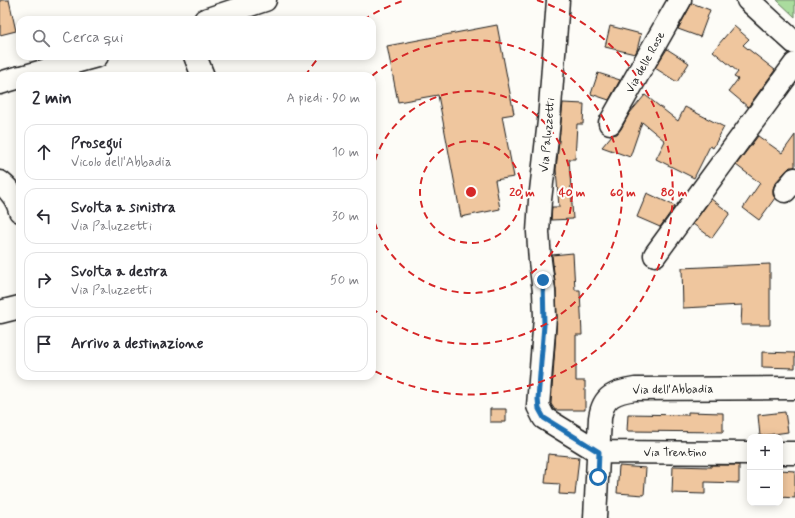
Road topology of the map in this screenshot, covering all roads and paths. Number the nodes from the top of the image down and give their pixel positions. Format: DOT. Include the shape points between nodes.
graph roads {
  1 [pos="265,0"];
  2 [pos="558,0"];
  3 [pos="680,0"];
  4 [pos="748,0"];
  5 [pos="217,16"];
  6 [pos="795,43"];
  7 [pos="83,60"];
  8 [pos="197,60"];
  9 [pos="795,64"];
  10 [pos="39,72"];
  11 [pos="201,72"];
  12 [pos="16,78"];
  13 [pos="0,83"];
  14 [pos="610,123"];
  15 [pos="0,182"];
  16 [pos="16,200"];
  17 [pos="655,255"];
  18 [pos="16,308"];
  19 [pos="0,312"];
  20 [pos="795,388"];
  21 [pos="599,452"];
  22 [pos="747,453"];
  23 [pos="783,453"];
  24 [pos="795,453"];
  25 [pos="595,518"];
  1 -- 5 [label="street"];
  2 -- 21 [label="street, Via Paluzzetti" via="550,121 539,219 539,252 545,317 538,406 544,418"];
  3 -- 14 [label="street, Via delle Rose"];
  4 -- 6 [label="street"];
  7 -- 10 [label="street"];
  8 -- 11 [label="street"];
  9 -- 17 [label="street"];
  12 -- 13 [label="street"];
  15 -- 16 [label="street"];
  18 -- 19 [label="street"];
  20 -- 21 [label="street, Via dell'Abbadia" via="635,389 621,392 611,397 603,407 600,418"];
  21 -- 22 [label="street, Via Trentino"];
  21 -- 25 [label="street, Via dell'Abbadia"];
  23 -- 24 [label="street"];
}
